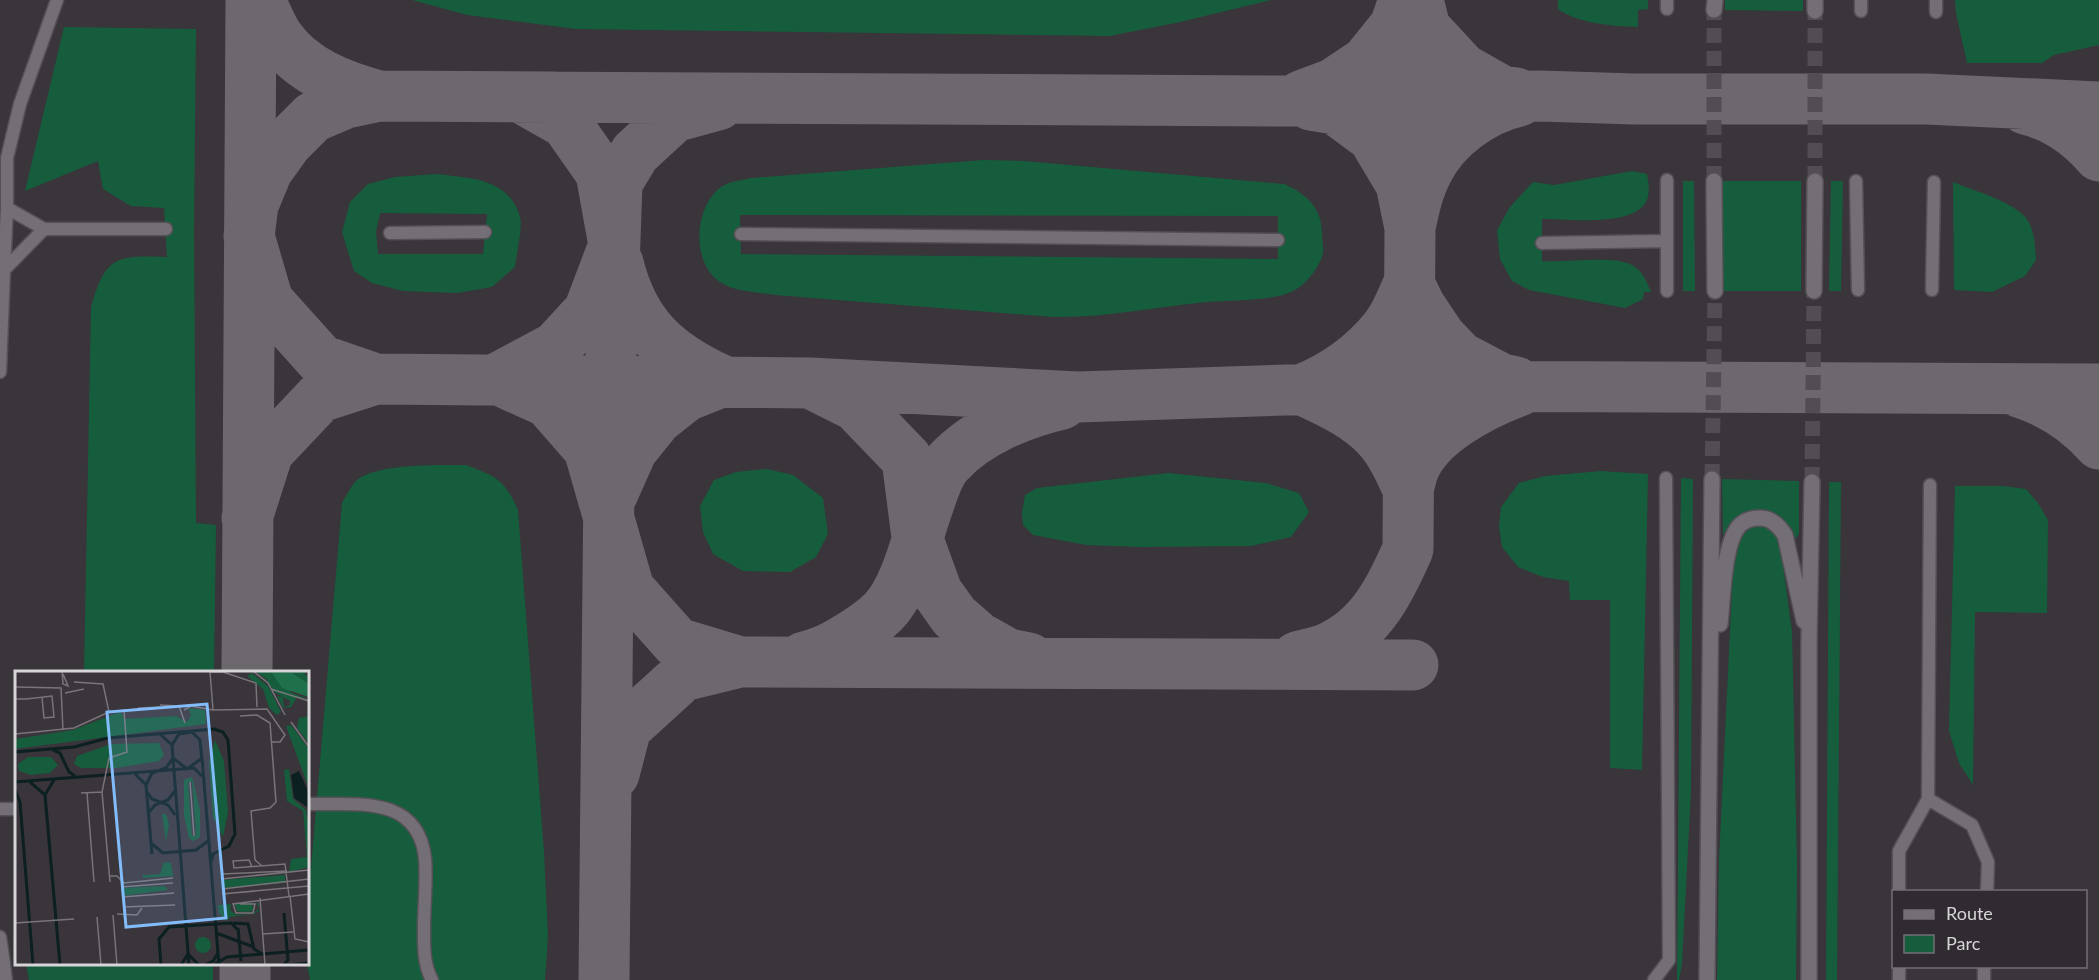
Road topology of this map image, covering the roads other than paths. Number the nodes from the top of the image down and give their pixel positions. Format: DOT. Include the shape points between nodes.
graph roads {
  1 [pos="57,0"];
  2 [pos="1667,180"];
  3 [pos="1714,181"];
  4 [pos="1815,181"];
  5 [pos="1856,181"];
  6 [pos="1934,182"];
  7 [pos="7,208"];
  8 [pos="44,229"];
  9 [pos="166,229"];
  10 [pos="390,232"];
  11 [pos="485,232"];
  12 [pos="741,234"];
  13 [pos="1278,240"];
  14 [pos="1666,241"];
  15 [pos="1542,243"];
  16 [pos="4,270"];
  17 [pos="1932,290"];
  18 [pos="1666,291"];
  19 [pos="1715,291"];
  20 [pos="1814,291"];
  21 [pos="1858,291"];
  22 [pos="0,372"];
  23 [pos="1666,478"];
  24 [pos="1712,479"];
  25 [pos="1812,482"];
  26 [pos="1930,485"];
  27 [pos="1809,641"];
  28 [pos="1710,696"];
  29 [pos="1928,800"];
  30 [pos="309,804"];
  31 [pos="15,808"];
  32 [pos="0,809"];
  33 [pos="1899,890"];
  34 [pos="1987,890"];
  35 [pos="0,937"];
  36 [pos="1,957"];
  37 [pos="6,980"];
  38 [pos="432,980"];
  39 [pos="1654,980"];
  40 [pos="1707,980"];
  41 [pos="1809,980"];
  1 -- 7 [label="lane" via="20,104 7,158"];
  2 -- 14 [label="lane"];
  3 -- 19 [label="main road"];
  4 -- 20 [label="main road"];
  5 -- 21 [label="lane"];
  6 -- 17 [label="lane"];
  7 -- 8 [label="lane"];
  7 -- 16 [label="lane"];
  8 -- 9 [label="lane"];
  8 -- 16 [label="lane"];
  10 -- 11 [label="lane"];
  12 -- 13 [label="lane"];
  14 -- 15 [label="lane"];
  14 -- 18 [label="lane"];
  16 -- 22 [label="lane"];
  23 -- 39 [label="lane" via="1669,960"];
  24 -- 28 [label="main road"];
  25 -- 27 [label="main road"];
  26 -- 29 [label="lane"];
  27 -- 28 [label="main road" via="1785,535 1772,521 1763,518 1741,524 1731,542"];
  27 -- 41 [label="main road"];
  28 -- 40 [label="main road"];
  29 -- 33 [label="lane" via="1899,851"];
  29 -- 34 [label="lane" via="1972,825 1988,862"];
  30 -- 38 [label="lane" via="374,806 399,812 410,820 425,858 424,956"];
  31 -- 32 [label="lane"];
  35 -- 36 [label="lane"];
  36 -- 37 [label="lane"];
}
